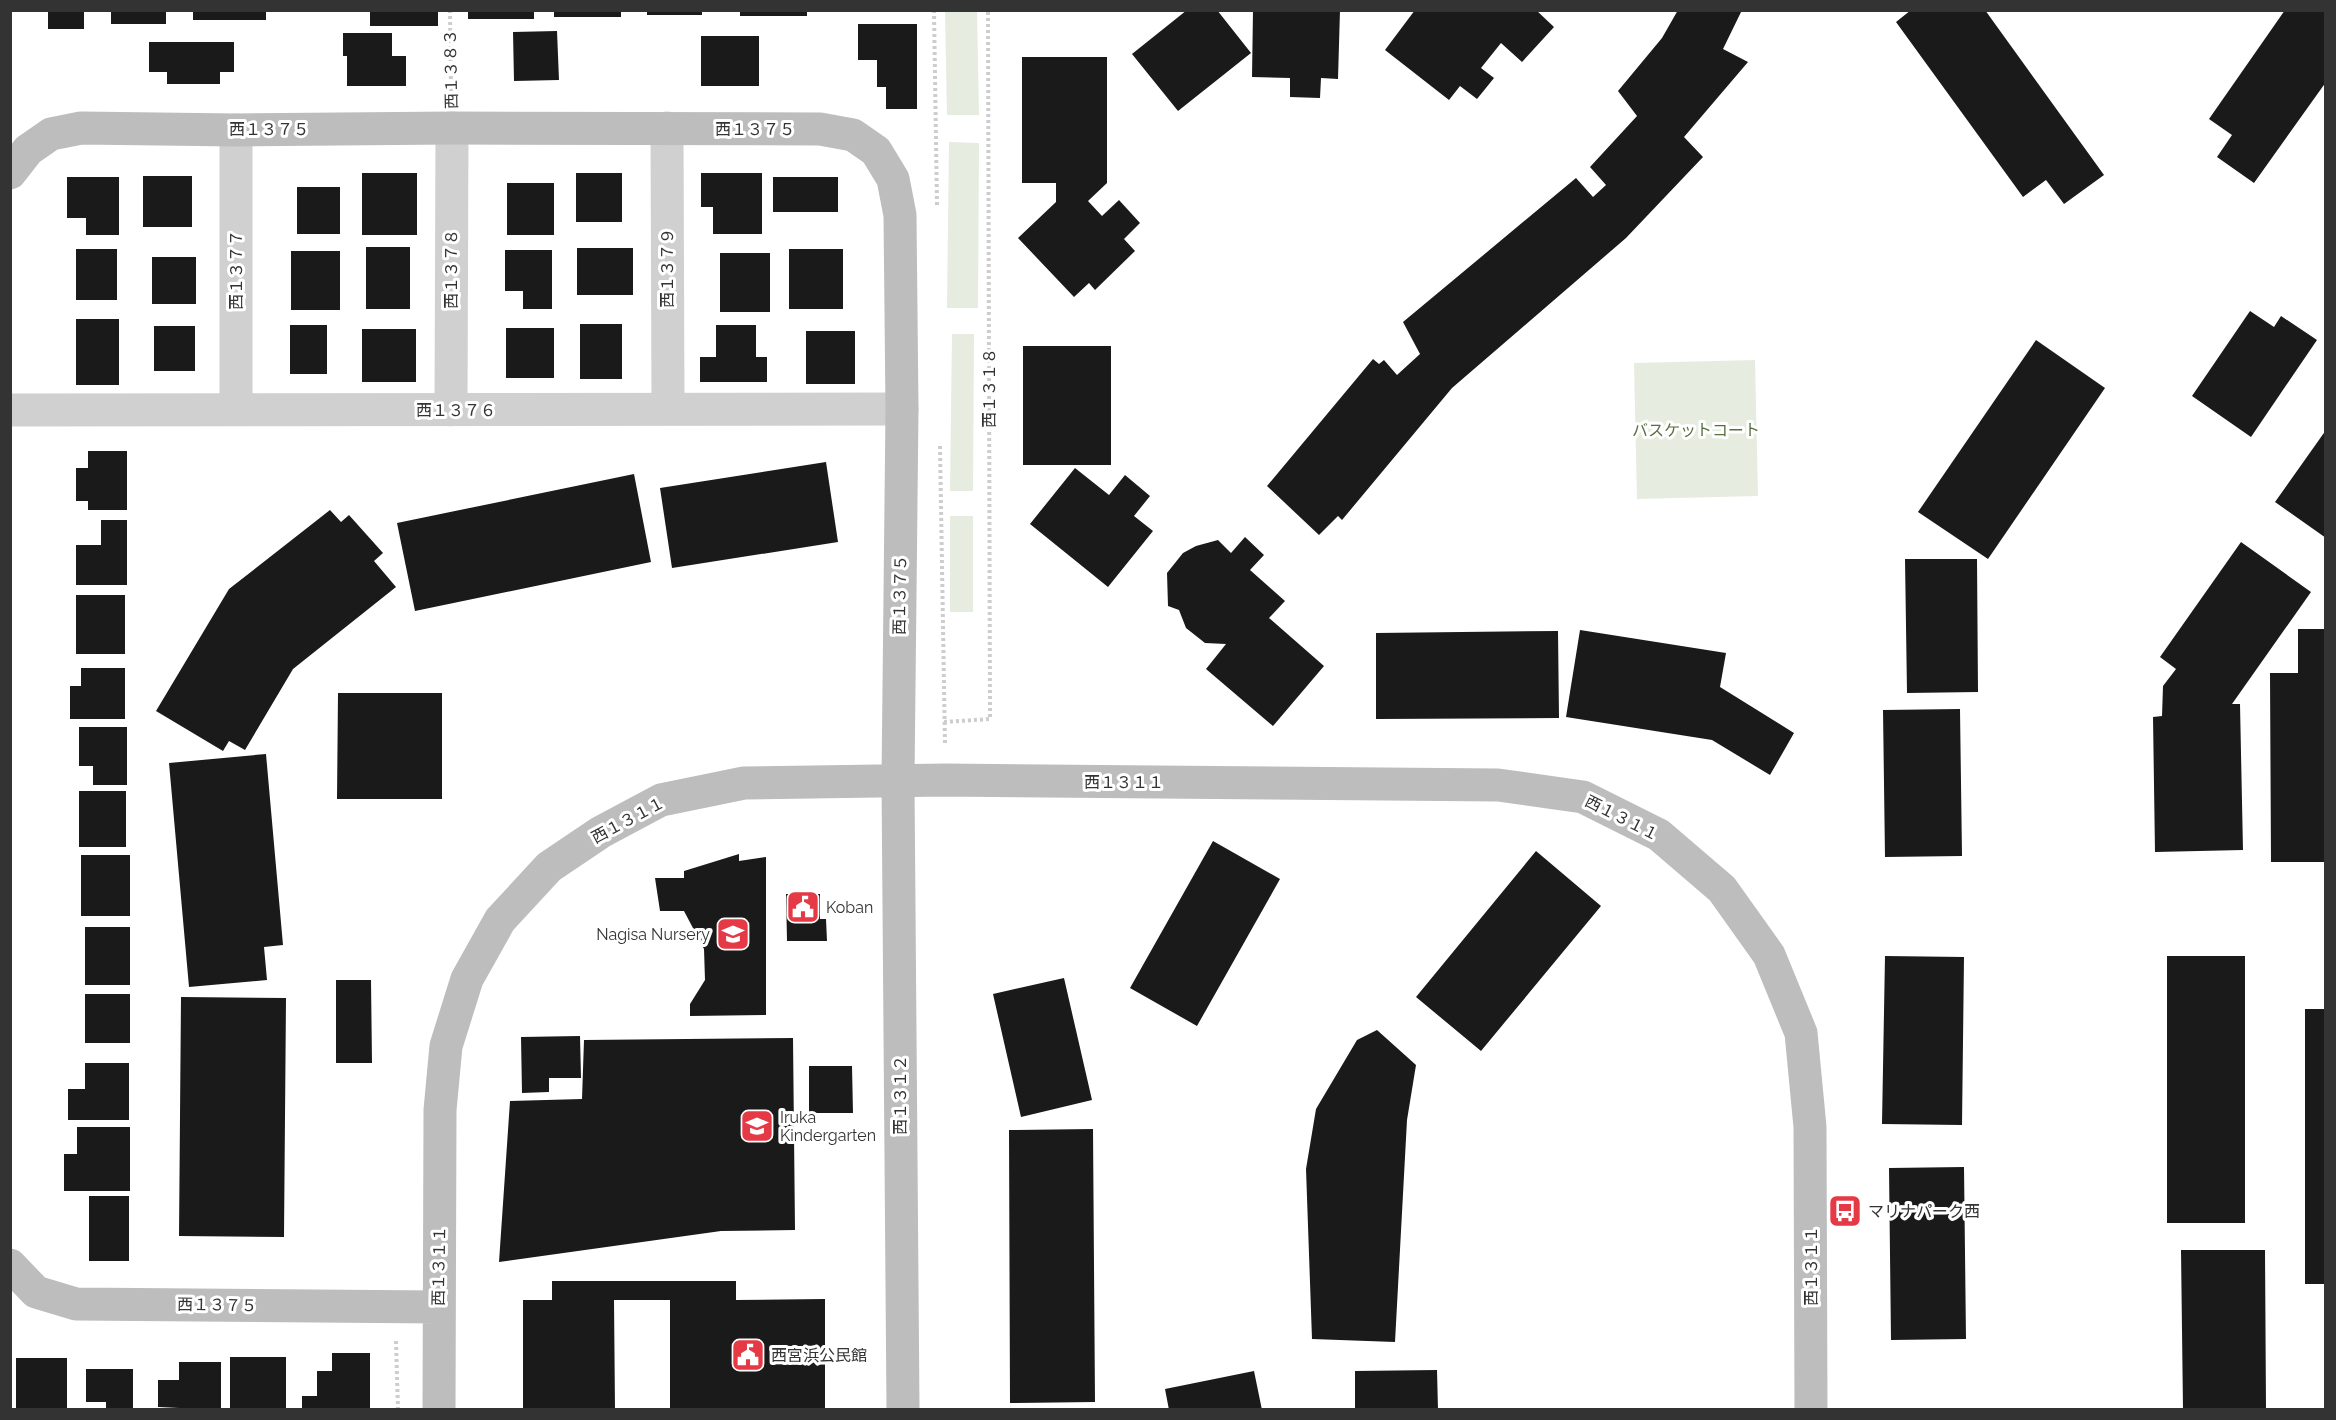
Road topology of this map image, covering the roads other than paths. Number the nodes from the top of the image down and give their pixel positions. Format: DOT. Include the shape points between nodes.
graph roads {
  1 [pos="452,128"];
  2 [pos="667,128"];
  3 [pos="236,130"];
  4 [pos="10,173"];
  5 [pos="668,408"];
  6 [pos="902,409"];
  7 [pos="10,410"];
  8 [pos="236,410"];
  9 [pos="451,410"];
  10 [pos="898,781"];
  11 [pos="10,1265"];
  12 [pos="438,1307"];
  13 [pos="439,1410"];
  14 [pos="903,1410"];
  15 [pos="1811,1410"];
  1 -- 2 [label="street, 西１３７５"];
  1 -- 3 [label="street, 西１３７５"];
  1 -- 9 [label="street, 西１３７８"];
  2 -- 5 [label="street, 西１３７９"];
  2 -- 6 [label="street, 西１３７５" via="820,129 853,135 876,151 893,179 900,215"];
  3 -- 4 [label="street, 西１３７５" via="81,128 51,134 28,150"];
  3 -- 8 [label="street, 西１３７７"];
  5 -- 6 [label="street, 西１３７６"];
  5 -- 9 [label="street, 西１３７６"];
  6 -- 10 [label="street, 西１３７５"];
  7 -- 8 [label="street, 西１３７６"];
  8 -- 9 [label="street, 西１３７６"];
  10 -- 12 [label="street, 西１３１１" via="744,783 661,800 601,832 549,867 500,921 467,979 446,1046 440,1110"];
  10 -- 14 [label="street, 西１３１２"];
  10 -- 15 [label="street, 西１３１１" via="1498,785 1583,797 1659,835 1722,889 1769,955 1801,1033 1810,1128"];
  11 -- 12 [label="street, 西１３７５" via="36,1292 76,1304"];
  12 -- 13 [label="street, 西１３１１"];
}
